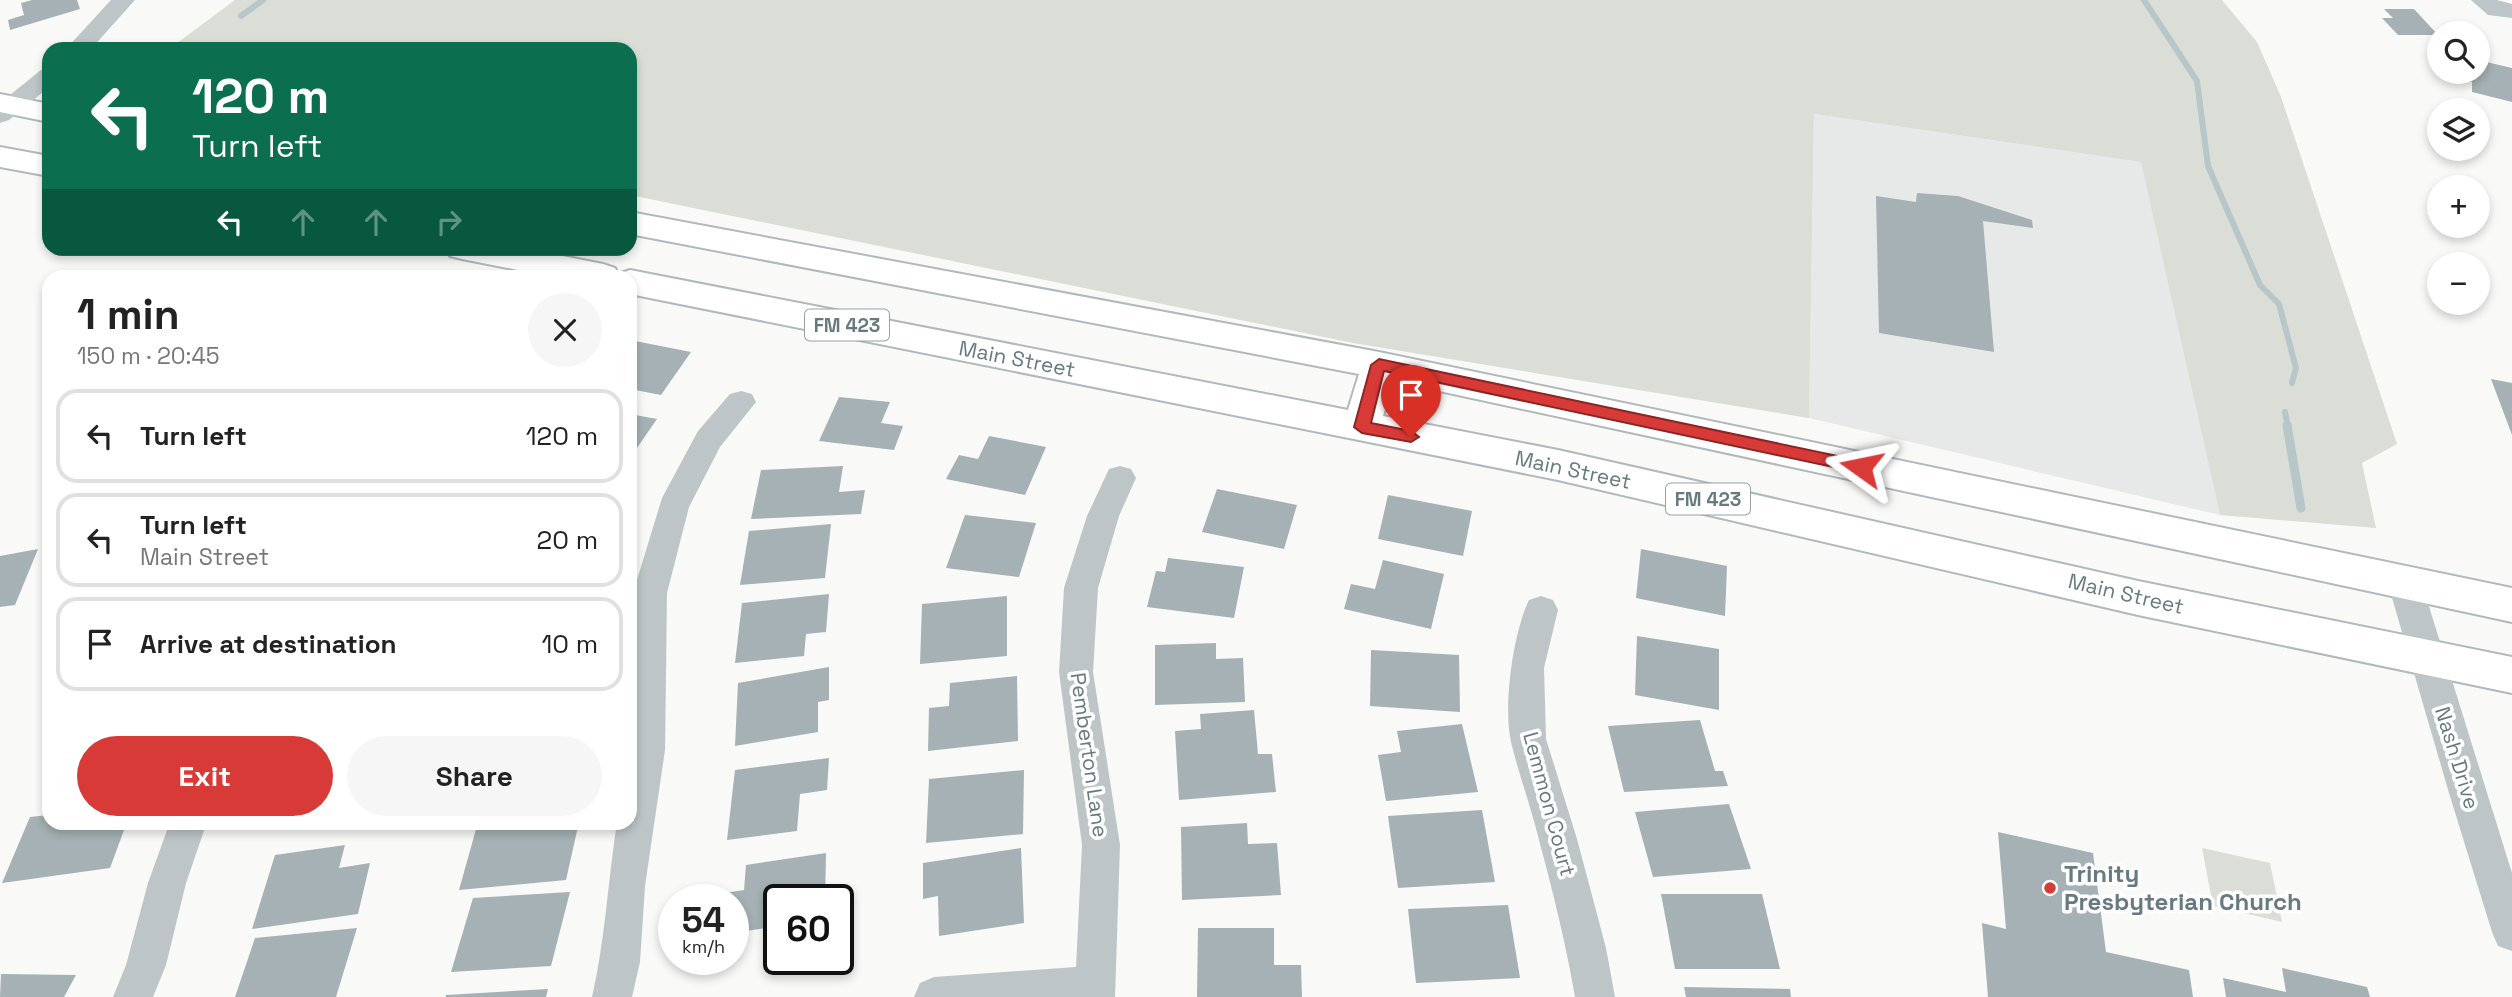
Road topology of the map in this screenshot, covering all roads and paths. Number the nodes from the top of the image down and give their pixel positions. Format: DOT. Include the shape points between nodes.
graph roads {
  1 [pos="124,0"];
  2 [pos="85,42"];
  3 [pos="42,80"];
  4 [pos="4,108"];
  5 [pos="42,112"];
  6 [pos="0,157"];
  7 [pos="42,165"];
  8 [pos="637,224"];
  9 [pos="502,256"];
  10 [pos="573,270"];
  11 [pos="637,283"];
  12 [pos="1379,365"];
  13 [pos="741,402"];
  14 [pos="1362,427"];
  15 [pos="1120,478"];
  16 [pos="2404,584"];
  17 [pos="2512,605"];
  18 [pos="1541,610"];
  19 [pos="2427,658"];
  20 [pos="2512,675"];
  21 [pos="638,751"];
  22 [pos="193,830"];
  23 [pos="631,830"];
  24 [pos="2512,932"];
  25 [pos="1095,991"];
  26 [pos="133,997"];
  27 [pos="612,997"];
  28 [pos="934,997"];
  29 [pos="1595,997"];
  1 -- 2 [label="street"];
  3 -- 4 [label="street"];
  4 -- 5 [label="main road"];
  6 -- 7 [label="main road"];
  8 -- 12 [label="main road"];
  9 -- 10 [label="main road"];
  11 -- 14 [label="main road, Main Street / FM 423"];
  12 -- 14 [label="main road"];
  12 -- 16 [label="main road"];
  13 -- 21 [label="street" via="709,439 673,507 650,593"];
  14 -- 19 [label="main road, Main Street / FM 423" via="1558,465 2138,598"];
  15 -- 25 [label="street, Pemberton Lane" via="1080,588 1076,672 1101,845"];
  16 -- 17 [label="main road"];
  16 -- 19 [label="street, Nash Drive"];
  18 -- 29 [label="street, Lemmon Court" via="1527,668 1528,739 1558,839"];
  19 -- 20 [label="main road, Main Street / FM 423"];
  19 -- 24 [label="street, Nash Drive"];
  22 -- 26 [label="street" via="167,883"];
  23 -- 27 [label="street" via="620,962"];
  25 -- 28 [label="street"];
}
